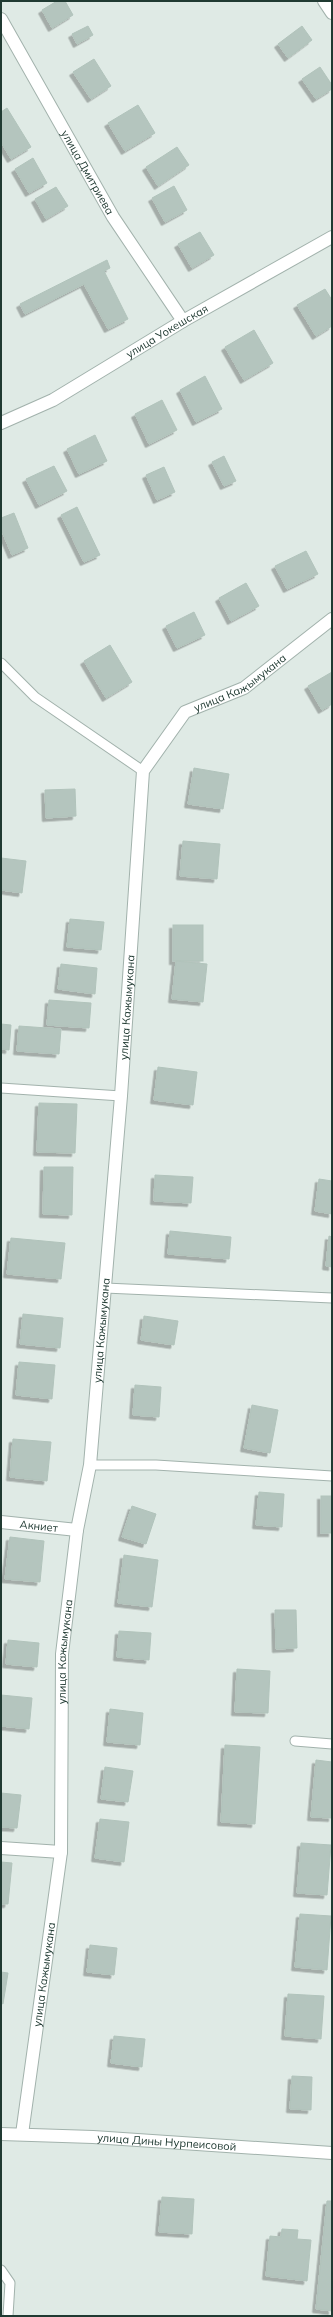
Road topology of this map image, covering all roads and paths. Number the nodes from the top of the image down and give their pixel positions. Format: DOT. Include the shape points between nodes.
graph roads {
  1 [pos="324,1"];
  2 [pos="332,13"];
  3 [pos="1,19"];
  4 [pos="332,237"];
  5 [pos="184,321"];
  6 [pos="1,423"];
  7 [pos="332,619"];
  8 [pos="1,663"];
  9 [pos="143,771"];
  10 [pos="1,1088"];
  11 [pos="121,1096"];
  12 [pos="105,1288"];
  13 [pos="332,1298"];
  14 [pos="90,1464"];
  15 [pos="332,1476"];
  16 [pos="1,1522"];
  17 [pos="77,1530"];
  18 [pos="295,1741"];
  19 [pos="332,1744"];
  20 [pos="1,1848"];
  21 [pos="61,1852"];
  22 [pos="1,2134"];
  23 [pos="22,2134"];
  24 [pos="332,2153"];
  25 [pos="1,2270"];
  26 [pos="8,2316"];
  1 -- 2 [label="street"];
  3 -- 5 [label="street, улица Дмитриева" via="113,217"];
  4 -- 5 [label="street, улица Уокешская"];
  5 -- 6 [label="street, улица Уокешская" via="53,400"];
  7 -- 9 [label="street, улица Кажымукана" via="244,688 185,712"];
  8 -- 9 [label="lane" via="35,697"];
  9 -- 11 [label="street, улица Кажымукана"];
  10 -- 11 [label="lane"];
  11 -- 12 [label="street, улица Кажымукана"];
  12 -- 13 [label="lane"];
  12 -- 14 [label="street, улица Кажымукана"];
  14 -- 15 [label="lane" via="156,1465"];
  14 -- 17 [label="street, улица Кажымукана"];
  16 -- 17 [label="street, Акниет"];
  17 -- 21 [label="street, улица Кажымукана" via="62,1654"];
  18 -- 19 [label="lane"];
  20 -- 21 [label="street"];
  21 -- 23 [label="street, улица Кажымукана"];
  22 -- 23 [label="street, улица Дины Нурпеисовой"];
  23 -- 24 [label="street, улица Дины Нурпеисовой"];
  25 -- 26 [label="lane" via="10,2283"];
}
